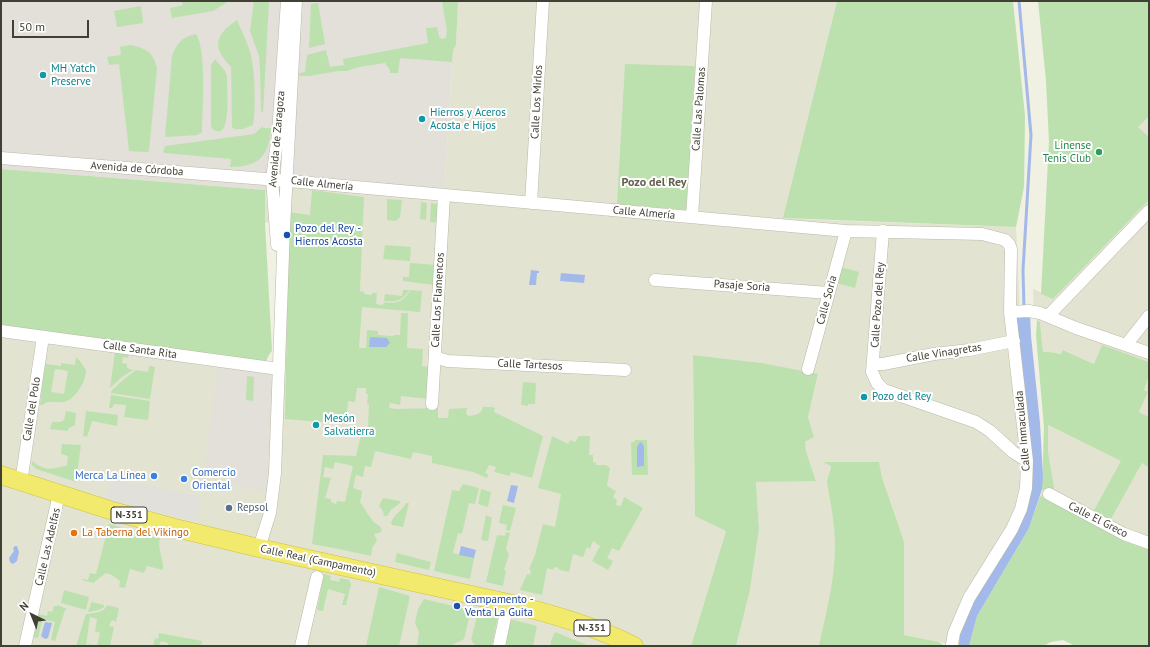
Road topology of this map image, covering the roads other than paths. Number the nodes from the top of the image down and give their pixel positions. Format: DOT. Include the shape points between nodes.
graph roads {
  1 [pos="287,1"];
  2 [pos="296,1"];
  3 [pos="543,1"];
  4 [pos="706,1"];
  5 [pos="1,158"];
  6 [pos="280,180"];
  7 [pos="444,196"];
  8 [pos="531,203"];
  9 [pos="1149,211"];
  10 [pos="692,217"];
  11 [pos="846,231"];
  12 [pos="883,231"];
  13 [pos="1012,249"];
  14 [pos="655,280"];
  15 [pos="829,293"];
  16 [pos="281,300"];
  17 [pos="1012,312"];
  18 [pos="1048,316"];
  19 [pos="1149,316"];
  20 [pos="1,331"];
  21 [pos="43,336"];
  22 [pos="1014,341"];
  23 [pos="1126,345"];
  24 [pos="1149,353"];
  25 [pos="435,356"];
  26 [pos="873,364"];
  27 [pos="279,368"];
  28 [pos="808,369"];
  29 [pos="625,370"];
  30 [pos="432,404"];
  31 [pos="1027,461"];
  32 [pos="1,475"];
  33 [pos="21,482"];
  34 [pos="60,494"];
  35 [pos="1049,494"];
  36 [pos="1149,543"];
  37 [pos="259,548"];
  38 [pos="317,577"];
  39 [pos="508,603"];
  40 [pos="952,644"];
  41 [pos="25,646"];
  42 [pos="301,646"];
  43 [pos="499,646"];
  44 [pos="634,646"];
  1 -- 6 [label="street, Avenida de Zaragoza" via="278,140"];
  2 -- 6 [label="street, Avenida de Zaragoza"];
  3 -- 8 [label="street, Calle Los Mirlos"];
  4 -- 10 [label="street, Calle Las Palomas"];
  5 -- 6 [label="street, Avenida de Córdoba"];
  6 -- 7 [label="street, Calle Almería"];
  6 -- 16 [label="street, Avenida de Zaragoza"];
  6 -- 16 [label="street, Avenida de Zaragoza" via="284,228"];
  7 -- 8 [label="street, Calle Almería"];
  7 -- 25 [label="street, Calle Los Flamencos"];
  8 -- 10 [label="street, Calle Almería"];
  9 -- 18 [label="street"];
  10 -- 11 [label="street, Calle Almería"];
  11 -- 12 [label="street, Calle Almería"];
  11 -- 15 [label="street, Calle Soria"];
  12 -- 13 [label="street, Calle Almería" via="982,234 1005,240"];
  12 -- 26 [label="street, Calle Pozo del Rey"];
  13 -- 17 [label="street, Calle Inmaculada"];
  14 -- 15 [label="street, Pasaje Soria"];
  15 -- 28 [label="street, Calle Soria"];
  16 -- 27 [label="street, Avenida de Zaragoza"];
  17 -- 18 [label="street" via="1029,311"];
  17 -- 22 [label="street, Calle Inmaculada"];
  18 -- 23 [label="street"];
  19 -- 23 [label="street"];
  20 -- 21 [label="street, Calle Santa Rita"];
  21 -- 27 [label="street, Calle Santa Rita"];
  21 -- 33 [label="street, Calle del Polo"];
  22 -- 26 [label="street, Calle Vinagretas"];
  22 -- 31 [label="street, Calle Inmaculada"];
  23 -- 24 [label="street"];
  25 -- 29 [label="street, Calle Tartesos" via="448,361"];
  25 -- 30 [label="street, Calle Los Flamencos"];
  26 -- 31 [label="street, Calle Pozo del Rey" via="874,378 884,390 976,422"];
  27 -- 37 [label="street, Avenida de Zaragoza" via="274,479 270,514"];
  31 -- 40 [label="street, Calle Inmaculada" via="1026,488 1021,509 1012,529 968,598"];
  32 -- 33 [label="highway, Calle Real (Campamento) / N-351"];
  33 -- 34 [label="highway, Calle Real (Campamento) / N-351"];
  34 -- 37 [label="highway, Calle Real (Campamento) / N-351" via="116,512"];
  34 -- 41 [label="street, Calle Las Adelfas"];
  35 -- 36 [label="street, Calle El Greco" via="1124,534"];
  37 -- 39 [label="highway, Calle Real (Campamento) / N-351"];
  38 -- 42 [label="street"];
  39 -- 43 [label="street"];
  39 -- 44 [label="highway, Calle Real (Campamento) / N-351" via="571,620"];
}
